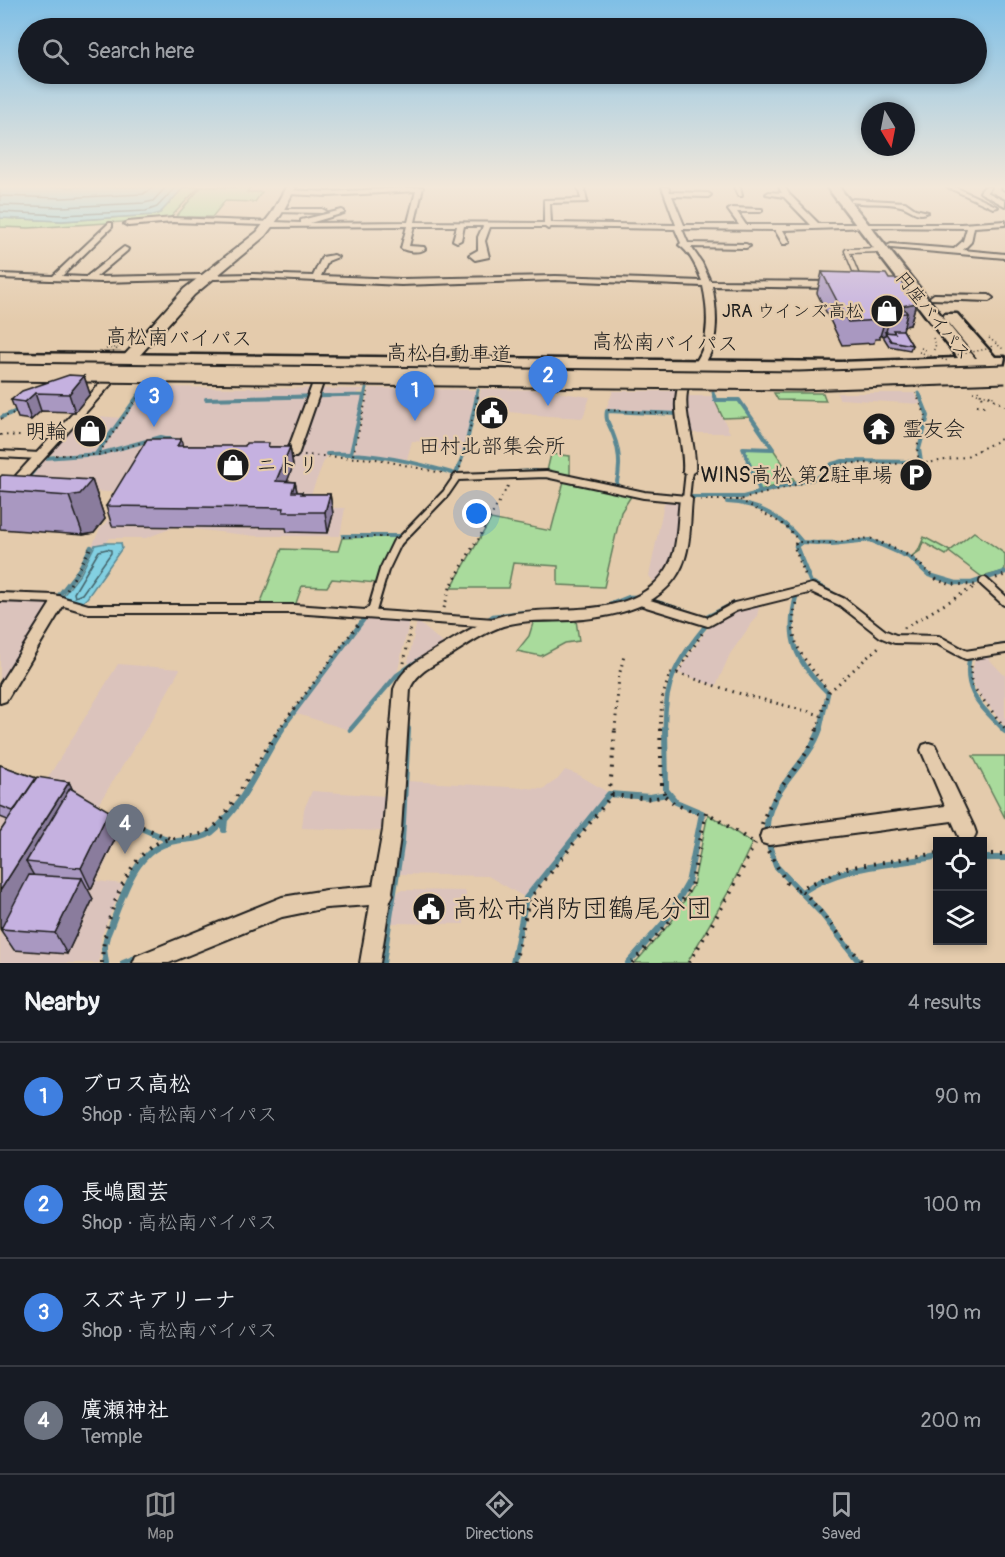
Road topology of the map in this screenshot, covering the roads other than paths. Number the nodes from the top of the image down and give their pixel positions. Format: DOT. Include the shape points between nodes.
graph roads {
  1 [pos="102,232"];
  2 [pos="262,232"];
  3 [pos="408,232"];
  4 [pos="459,232"];
  5 [pos="483,232"];
  6 [pos="681,232"];
  7 [pos="780,232"];
  8 [pos="872,232"];
  9 [pos="970,232"];
  10 [pos="457,240"];
  11 [pos="786,242"];
  12 [pos="683,245"];
  13 [pos="746,246"];
  14 [pos="886,248"];
  15 [pos="124,249"];
  16 [pos="421,249"];
  17 [pos="957,251"];
  18 [pos="480,252"];
  19 [pos="1005,256"];
  20 [pos="334,257"];
  21 [pos="0,276"];
  22 [pos="208,276"];
  23 [pos="55,278"];
  24 [pos="316,278"];
  25 [pos="89,279"];
  26 [pos="705,283"];
  27 [pos="839,285"];
  28 [pos="851,286"];
  29 [pos="863,286"];
  30 [pos="934,297"];
  31 [pos="988,298"];
  32 [pos="0,358"];
  33 [pos="129,360"];
  34 [pos="0,363"];
  35 [pos="971,364"];
  36 [pos="699,366"];
  37 [pos="1001,370"];
  38 [pos="0,374"];
  39 [pos="111,378"];
  40 [pos="320,380"];
  41 [pos="686,384"];
  42 [pos="0,454"];
  43 [pos="292,455"];
  44 [pos="40,456"];
  45 [pos="689,471"];
  46 [pos="686,499"];
  47 [pos="0,500"];
  48 [pos="984,582"];
  49 [pos="0,597"];
  50 [pos="59,601"];
  51 [pos="637,601"];
  52 [pos="1005,601"];
  53 [pos="369,612"];
  54 [pos="495,623"];
  55 [pos="1005,649"];
  56 [pos="0,697"];
  57 [pos="929,750"];
  58 [pos="957,813"];
  59 [pos="967,833"];
  60 [pos="761,840"];
  61 [pos="383,895"];
  62 [pos="143,963"];
  63 [pos="370,963"];
  1 -- 23 [label="street"];
  2 -- 22 [label="main road"];
  3 -- 16 [label="street" via="405,248"];
  4 -- 10 [label="street"];
  5 -- 18 [label="street"];
  6 -- 12 [label="street"];
  7 -- 11 [label="street"];
  8 -- 14 [label="highway, 円座バイパス"];
  9 -- 17 [label="street" via="967,242"];
  12 -- 13 [label="street"];
  12 -- 26 [label="street" via="697,262"];
  14 -- 17 [label="street"];
  14 -- 29 [label="lane" via="847,250"];
  14 -- 30 [label="highway, 円座バイパス"];
  14 -- 35 [label="highway, 円座バイパス" via="907,289"];
  15 -- 25 [label="street"];
  17 -- 19 [label="street"];
  20 -- 24 [label="street" via="326,259"];
  21 -- 23 [label="street"];
  22 -- 24 [label="street"];
  22 -- 25 [label="street"];
  22 -- 33 [label="main road"];
  23 -- 25 [label="street"];
  24 -- 26 [label="street" via="401,282 556,278"];
  26 -- 27 [label="street"];
  26 -- 36 [label="street" via="712,317 707,350"];
  28 -- 29 [label="street"];
  30 -- 31 [label="street"];
  30 -- 37 [label="highway, 円座バイパス"];
  32 -- 33 [label="highway, 高松南バイパス"];
  33 -- 34 [label="highway" via="87,364"];
  33 -- 36 [label="highway, 高松南バイパス"];
  33 -- 39 [label="main road"];
  34 -- 37 [label="highway, 高松自動車道" via="796,372"];
  35 -- 36 [label="highway, 高松南バイパス"];
  35 -- 37 [label="highway, 円座バイパス"];
  36 -- 41 [label="street"];
  37 -- 38 [label="highway, 高松自動車道, bridge" via="888,380 799,381"];
  37 -- 41 [label="highway, 高松南バイパス" via="878,384"];
  38 -- 39 [label="highway, 高松南バイパス"];
  39 -- 40 [label="highway, 高松南バイパス"];
  39 -- 44 [label="street"];
  40 -- 41 [label="highway, 高松南バイパス"];
  40 -- 43 [label="street"];
  41 -- 45 [label="street" via="682,389 690,444"];
  42 -- 44 [label="lane"];
  44 -- 47 [label="street"];
  45 -- 46 [label="lane"];
  46 -- 51 [label="street" via="675,567 664,582"];
  46 -- 53 [label="lane" via="644,495 546,474 457,477 402,536"];
  48 -- 52 [label="lane"];
  49 -- 50 [label="lane"];
  50 -- 53 [label="lane" via="88,609"];
  50 -- 56 [label="street"];
  51 -- 54 [label="street" via="597,614 530,616"];
  51 -- 55 [label="lane" via="708,622 735,607 812,588 842,602 890,637 938,640 962,654"];
  53 -- 54 [label="lane" via="413,619"];
  54 -- 61 [label="street" via="423,664 408,677 402,689"];
  57 -- 58 [label="street"];
  58 -- 59 [label="street"];
  58 -- 60 [label="street"];
  61 -- 62 [label="street" via="282,907"];
  61 -- 63 [label="street"];
}
